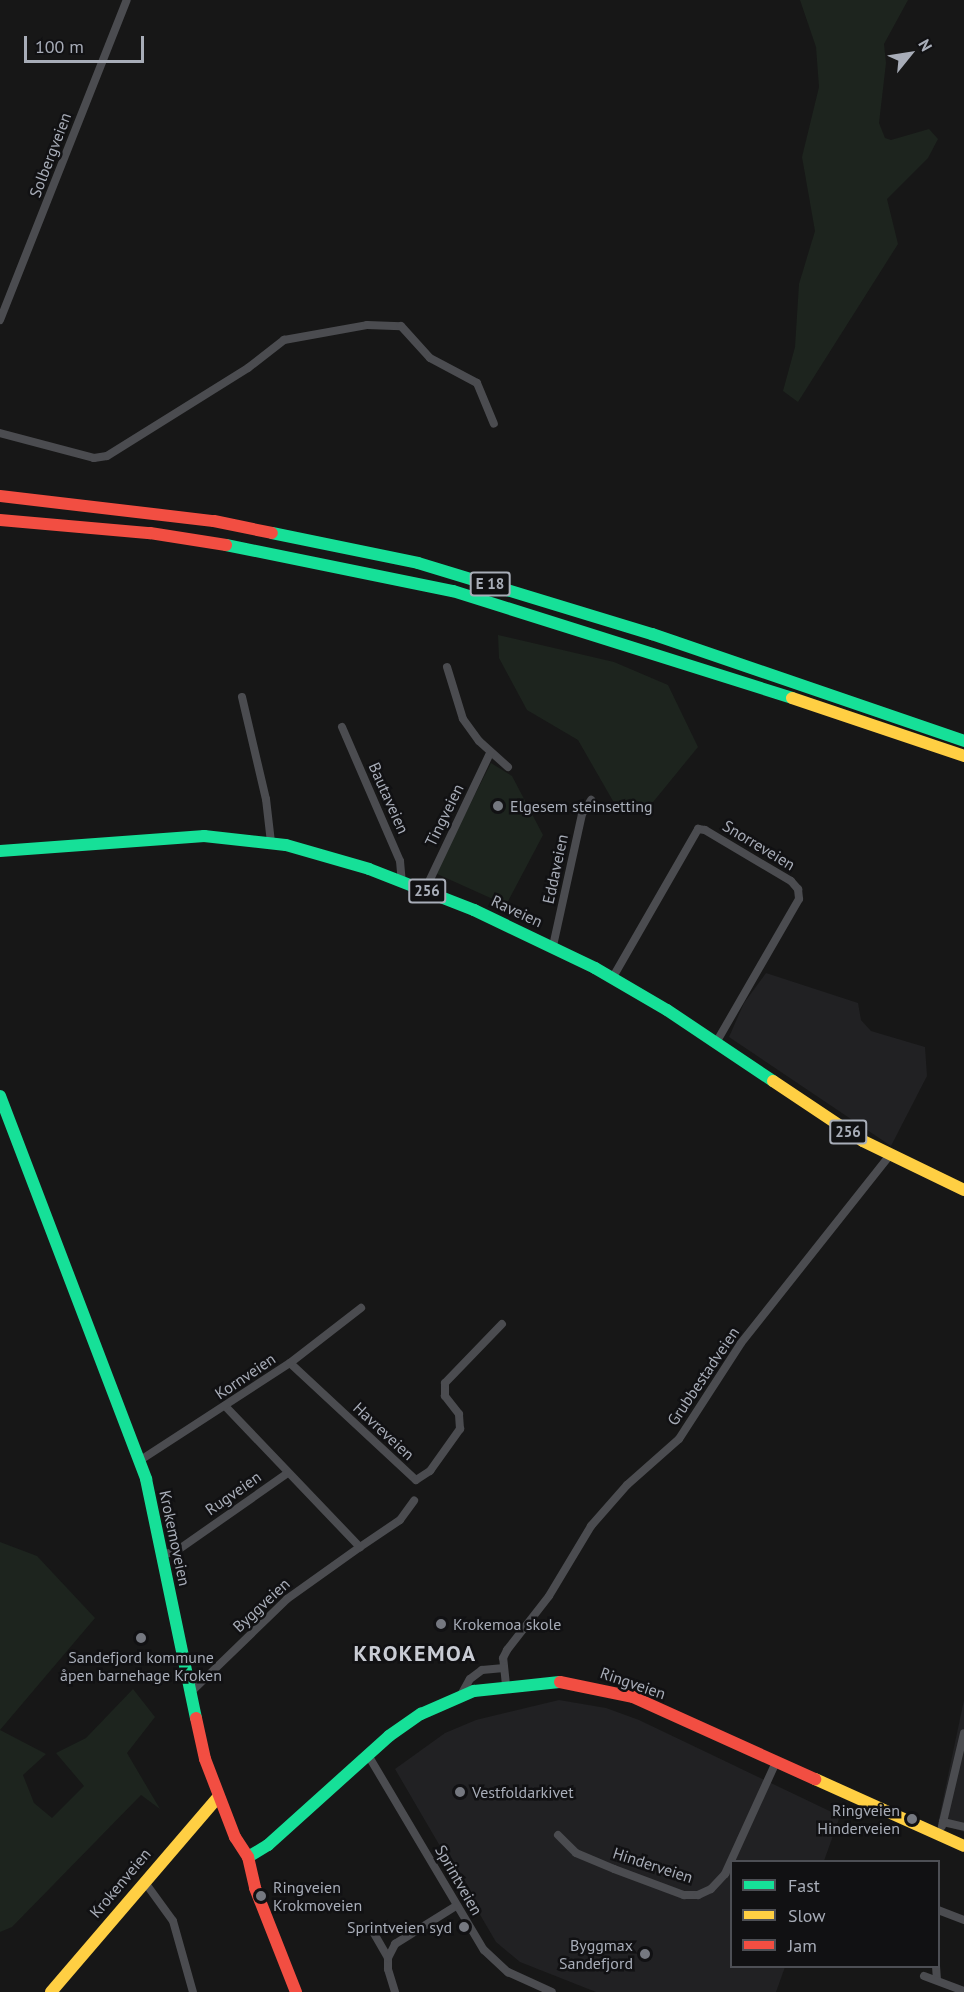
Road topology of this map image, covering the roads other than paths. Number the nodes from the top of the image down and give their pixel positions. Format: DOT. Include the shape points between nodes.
graph roads {
  1 [pos="127,0"];
  2 [pos="0,320"];
  3 [pos="494,424"];
  4 [pos="0,433"];
  5 [pos="0,496"];
  6 [pos="0,520"];
  7 [pos="447,667"];
  8 [pos="242,697"];
  9 [pos="342,727"];
  10 [pos="964,741"];
  11 [pos="490,753"];
  12 [pos="964,756"];
  13 [pos="508,767"];
  14 [pos="591,800"];
  15 [pos="271,842"];
  16 [pos="0,851"];
  17 [pos="402,882"];
  18 [pos="425,890"];
  19 [pos="553,946"];
  20 [pos="613,977"];
  21 [pos="716,1043"];
  22 [pos="0,1096"];
  23 [pos="889,1156"];
  24 [pos="964,1190"];
  25 [pos="361,1308"];
  26 [pos="502,1324"];
  27 [pos="290,1363"];
  28 [pos="226,1407"];
  29 [pos="139,1461"];
  30 [pos="288,1473"];
  31 [pos="414,1501"];
  32 [pos="360,1547"];
  33 [pos="164,1554"];
  34 [pos="504,1668"];
  35 [pos="506,1685"];
  36 [pos="189,1695"];
  37 [pos="461,1695"];
  38 [pos="964,1733"];
  39 [pos="368,1755"];
  40 [pos="776,1762"];
  41 [pos="218,1797"];
  42 [pos="943,1822"];
  43 [pos="964,1827"];
  44 [pos="558,1835"];
  45 [pos="939,1835"];
  46 [pos="964,1846"];
  47 [pos="248,1857"];
  48 [pos="731,1860"];
  49 [pos="730,1863"];
  50 [pos="144,1881"];
  51 [pos="456,1906"];
  52 [pos="940,1910"];
  53 [pos="964,1920"];
  54 [pos="372,1930"];
  55 [pos="388,1958"];
  56 [pos="936,1968"];
  57 [pos="924,1976"];
  58 [pos="938,1980"];
  59 [pos="964,1991"];
  60 [pos="51,1992"];
  61 [pos="193,1992"];
  62 [pos="296,1992"];
  63 [pos="395,1992"];
  64 [pos="552,1992"];
  1 -- 2 [label="street, Solbergveien"];
  3 -- 4 [label="street" via="477,383 430,358 401,326 367,325 284,340 248,368 107,456 94,458"];
  5 -- 10 [label="main road, E 18" via="214,521 418,563 652,634"];
  6 -- 12 [label="main road, E 18" via="150,533 254,549 453,591 654,652"];
  7 -- 11 [label="street" via="463,719"];
  8 -- 15 [label="street" via="266,799"];
  9 -- 17 [label="street, Bautaveien" via="400,861"];
  11 -- 13 [label="street"];
  11 -- 18 [label="street, Tingveien"];
  14 -- 19 [label="street, Eddaveien" via="582,814"];
  15 -- 16 [label="main road, Raveien / 256" via="183,836"];
  15 -- 17 [label="main road, Raveien / 256" via="335,858"];
  17 -- 18 [label="main road, Raveien / 256"];
  18 -- 19 [label="main road, Raveien / 256"];
  19 -- 20 [label="main road, Raveien / 256"];
  20 -- 21 [label="main road, Raveien / 256"];
  20 -- 21 [label="street, Snorreveien" via="698,830 705,830 791,881 798,889 799,899"];
  21 -- 23 [label="main road, Raveien / 256"];
  22 -- 29 [label="main road, Krokemoveien"];
  23 -- 24 [label="main road, Raveien / 256"];
  23 -- 34 [label="street, Grubbestadveien" via="741,1343 679,1439 627,1485 591,1526 549,1596 507,1650"];
  25 -- 27 [label="street, Kornveien"];
  26 -- 27 [label="street, Havreveien" via="446,1383 445,1396 459,1414 460,1429 430,1471 416,1480"];
  27 -- 28 [label="street, Kornveien"];
  28 -- 29 [label="street, Kornveien"];
  28 -- 30 [label="street"];
  29 -- 33 [label="main road, Krokemoveien"];
  30 -- 32 [label="street"];
  30 -- 33 [label="street, Rugveien" via="175,1552"];
  31 -- 32 [label="street, Byggveien" via="400,1520"];
  32 -- 36 [label="street, Byggveien" via="287,1599"];
  33 -- 36 [label="main road, Krokemoveien"];
  34 -- 35 [label="street, Grubbestadveien"];
  34 -- 37 [label="street" via="482,1670 470,1679"];
  35 -- 37 [label="main road, Ringveien"];
  35 -- 40 [label="main road, Ringveien" via="560,1682 614,1691"];
  36 -- 41 [label="main road, Krokemoveien"];
  37 -- 39 [label="main road, Ringveien" via="404,1725"];
  38 -- 42 [label="street"];
  39 -- 47 [label="main road, Ringveien" via="281,1835"];
  39 -- 51 [label="street, Sprintveien"];
  40 -- 45 [label="main road, Ringveien"];
  40 -- 48 [label="street, Hinderveien"];
  41 -- 47 [label="main road, Krokemoveien"];
  41 -- 50 [label="main road, Krokenveien"];
  42 -- 43 [label="street"];
  42 -- 45 [label="street"];
  44 -- 49 [label="street, Hinderveien" via="576,1853 684,1895 698,1895 711,1889"];
  45 -- 46 [label="main road, Ringveien"];
  47 -- 62 [label="main road, Krokemoveien" via="255,1888"];
  50 -- 60 [label="main road, Krokenveien"];
  50 -- 61 [label="street" via="173,1921"];
  51 -- 55 [label="street" via="407,1934 395,1944"];
  51 -- 64 [label="street, Sprintveien" via="492,1959 515,1976"];
  52 -- 53 [label="street"];
  54 -- 55 [label="street"];
  55 -- 63 [label="street"];
  56 -- 58 [label="street"];
  57 -- 58 [label="street"];
  58 -- 59 [label="street"];
}
